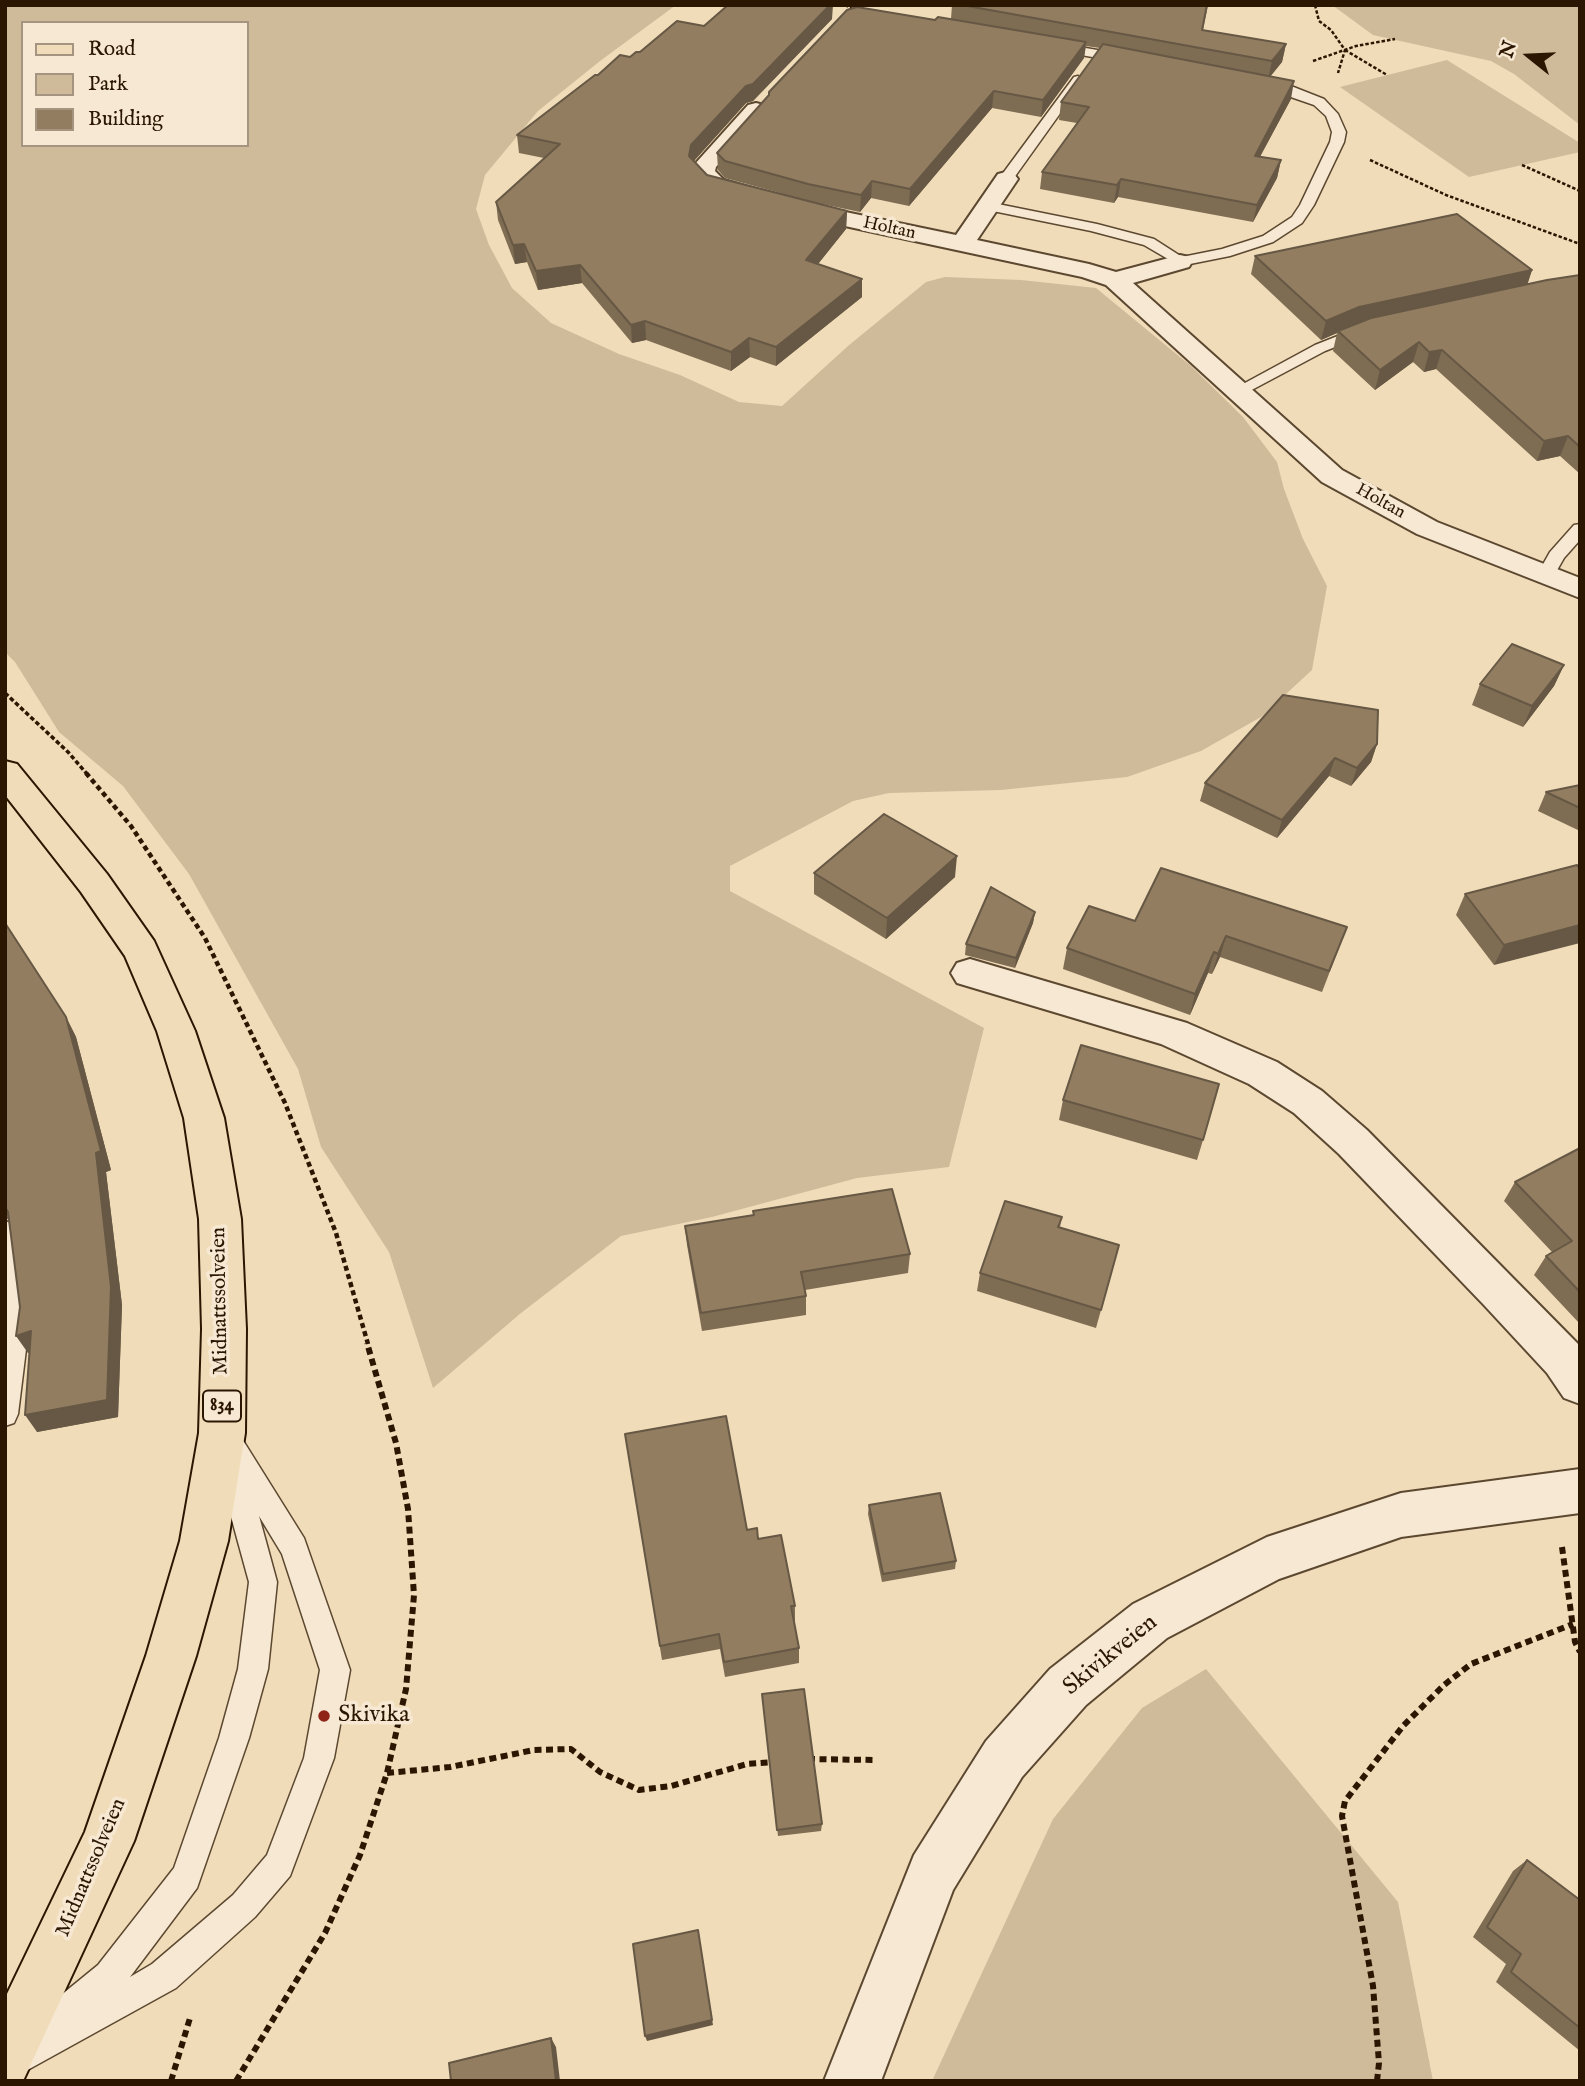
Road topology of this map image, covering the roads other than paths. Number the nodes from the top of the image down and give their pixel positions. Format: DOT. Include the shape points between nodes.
graph roads {
  1 [pos="1048,45"];
  2 [pos="1096,54"];
  3 [pos="1135,60"];
  4 [pos="1250,81"];
  5 [pos="760,105"];
  6 [pos="1006,179"];
  7 [pos="988,206"];
  8 [pos="962,244"];
  9 [pos="1180,261"];
  10 [pos="1115,280"];
  11 [pos="1373,329"];
  12 [pos="1240,390"];
  13 [pos="1580,529"];
  14 [pos="1546,575"];
  15 [pos="1580,589"];
  16 [pos="5,772"];
  17 [pos="970,973"];
  18 [pos="5,1231"];
  19 [pos="1580,1384"];
  20 [pos="5,1414"];
  21 [pos="222,1433"];
  22 [pos="1567,1492"];
  23 [pos="5,2063"];
  24 [pos="852,2081"];
  1 -- 2 [label="lane"];
  2 -- 3 [label="lane"];
  2 -- 6 [label="lane"];
  4 -- 9 [label="lane" via="1319,102 1338,122 1337,142 1307,205 1283,231 1250,246"];
  5 -- 8 [label="street, Holtan" via="705,165 703,172 716,185 803,210"];
  6 -- 7 [label="street"];
  7 -- 8 [label="street"];
  7 -- 9 [label="lane" via="1149,242"];
  8 -- 10 [label="street, Holtan"];
  9 -- 10 [label="street"];
  10 -- 12 [label="street, Holtan"];
  11 -- 12 [label="lane" via="1320,348"];
  12 -- 14 [label="street, Holtan" via="1332,476 1427,528"];
  13 -- 14 [label="lane"];
  14 -- 15 [label="street, Holtan"];
  16 -- 21 [label="main road, Midnattssolveien / 834" via="94,883 141,951 176,1031 204,1118 220,1219"];
  17 -- 19 [label="street" via="1173,1033 1263,1073 1308,1102 1499,1292 1563,1359"];
  18 -- 20 [label="lane" via="16,1325"];
  21 -- 23 [label="main road, Midnattssolveien / 834" via="204,1541 171,1656 108,1841"];
  21 -- 23 [label="lane" via="262,1582 253,1669 187,1877 110,1977"];
  21 -- 23 [label="lane" via="294,1548 335,1670 319,1758 279,1865 244,1906 164,1976"];
  22 -- 24 [label="street, Skivikveien" via="1401,1515 1268,1560 1150,1621 1068,1687 1004,1759 933,1874"];
}
